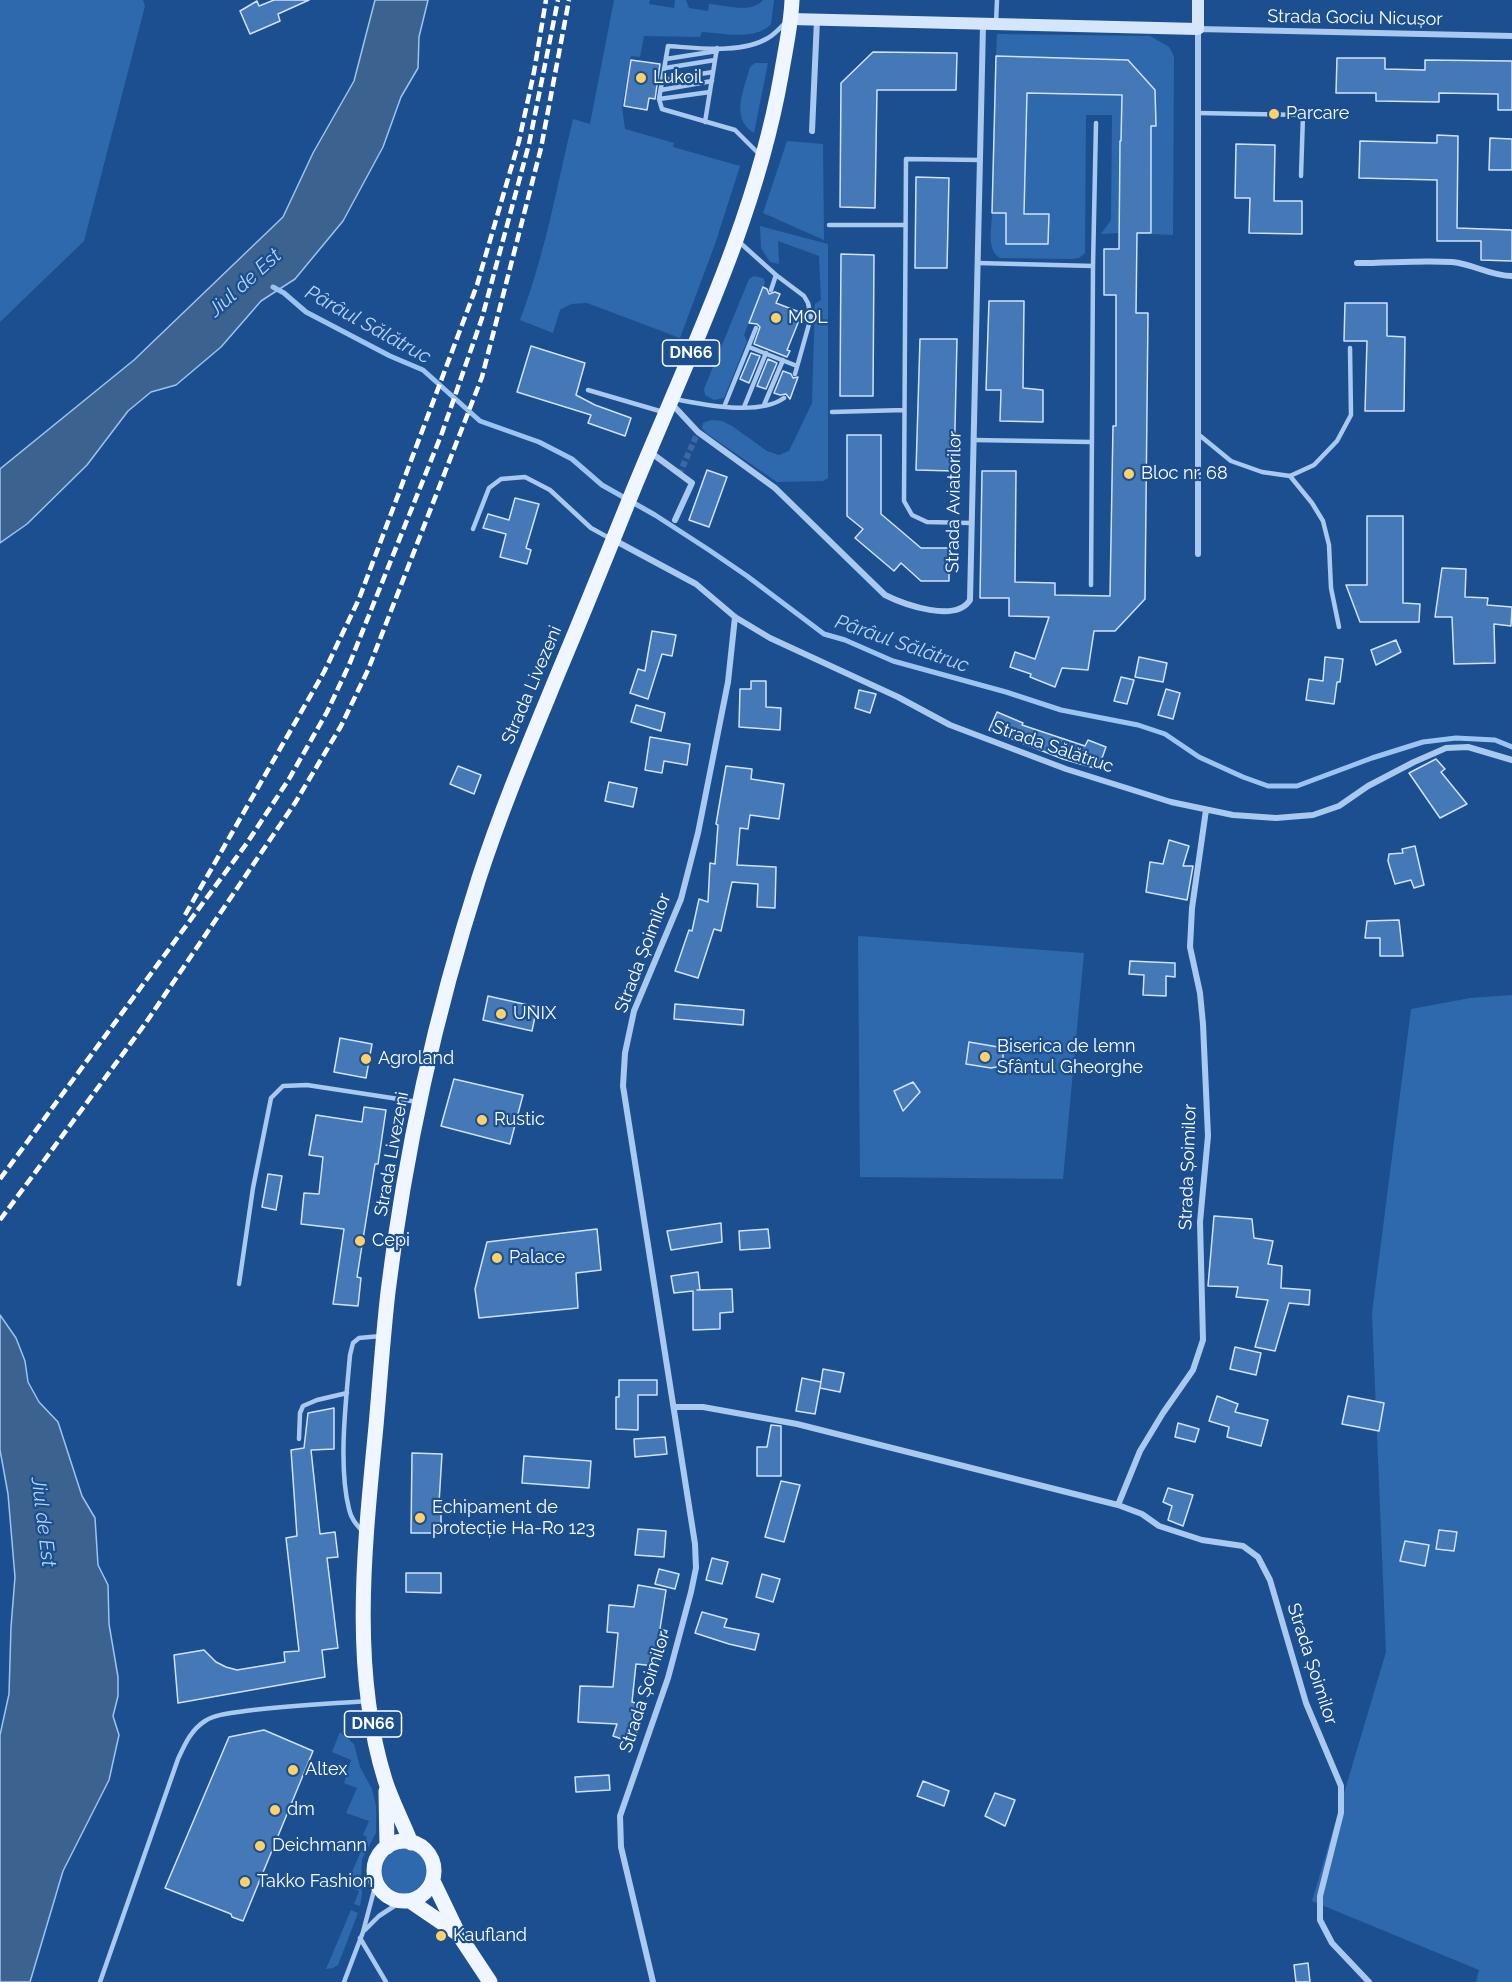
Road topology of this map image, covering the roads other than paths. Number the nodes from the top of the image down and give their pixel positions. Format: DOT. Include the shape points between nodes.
graph roads {
  1 [pos="792,0"];
  2 [pos="997,0"];
  3 [pos="1198,0"];
  4 [pos="791,19"];
  5 [pos="817,20"];
  6 [pos="983,25"];
  7 [pos="996,26"];
  8 [pos="1198,29"];
  9 [pos="1512,36"];
  10 [pos="717,50"];
  11 [pos="666,59"];
  12 [pos="715,60"];
  13 [pos="664,68"];
  14 [pos="713,72"];
  15 [pos="662,80"];
  16 [pos="712,81"];
  17 [pos="661,90"];
  18 [pos="710,92"];
  19 [pos="659,99"];
  20 [pos="1198,113"];
  21 [pos="705,122"];
  22 [pos="1096,123"];
  23 [pos="812,131"];
  24 [pos="763,158"];
  25 [pos="980,160"];
  26 [pos="1301,176"];
  27 [pos="829,225"];
  28 [pos="904,225"];
  29 [pos="736,239"];
  30 [pos="978,263"];
  31 [pos="1357,263"];
  32 [pos="1093,266"];
  33 [pos="776,275"];
  34 [pos="1512,276"];
  35 [pos="771,290"];
  36 [pos="756,328"];
  37 [pos="749,346"];
  38 [pos="1350,348"];
  39 [pos="766,353"];
  40 [pos="783,360"];
  41 [pos="797,366"];
  42 [pos="795,374"];
  43 [pos="588,390"];
  44 [pos="784,398"];
  45 [pos="670,405"];
  46 [pos="764,405"];
  47 [pos="724,407"];
  48 [pos="744,407"];
  49 [pos="904,410"];
  50 [pos="832,412"];
  51 [pos="1198,434"];
  52 [pos="974,440"];
  53 [pos="1092,442"];
  54 [pos="650,451"];
  55 [pos="1290,476"];
  56 [pos="675,520"];
  57 [pos="971,523"];
  58 [pos="473,529"];
  59 [pos="616,533"];
  60 [pos="1198,554"];
  61 [pos="1091,585"];
  62 [pos="735,618"];
  63 [pos="1339,627"];
  64 [pos="1512,760"];
  65 [pos="1206,810"];
  66 [pos="420,1102"];
  67 [pos="238,1284"];
  68 [pos="384,1335"];
  69 [pos="347,1393"];
  70 [pos="674,1407"];
  71 [pos="298,1439"];
  72 [pos="1118,1505"];
  73 [pos="367,1537"];
  74 [pos="369,1700"];
  75 [pos="386,1782"];
  76 [pos="411,1842"];
  77 [pos="387,1847"];
  78 [pos="433,1881"];
  79 [pos="376,1883"];
  80 [pos="406,1901"];
  81 [pos="363,1932"];
  82 [pos="459,1935"];
  83 [pos="360,1938"];
  84 [pos="100,1982"];
  85 [pos="344,1982"];
  86 [pos="386,1982"];
  87 [pos="490,1982"];
  88 [pos="653,1982"];
  89 [pos="1369,1982"];
  1 -- 4 [label="main road, DN66"];
  2 -- 7 [label="lane"];
  3 -- 8 [label="street"];
  4 -- 5 [label="street"];
  4 -- 10 [label="lane" via="768,38"];
  4 -- 24 [label="main road, DN66"];
  5 -- 6 [label="street"];
  5 -- 23 [label="street"];
  6 -- 7 [label="street"];
  6 -- 25 [label="street, Strada Aviatorilor"];
  7 -- 8 [label="street"];
  8 -- 9 [label="street, Strada Gociu Nicușor"];
  8 -- 20 [label="street"];
  10 -- 11 [label="lane"];
  10 -- 11 [label="lane" via="668,46"];
  10 -- 12 [label="lane"];
  11 -- 13 [label="lane"];
  12 -- 13 [label="lane"];
  12 -- 14 [label="lane"];
  13 -- 15 [label="lane"];
  14 -- 15 [label="lane"];
  14 -- 16 [label="lane"];
  15 -- 17 [label="lane"];
  16 -- 17 [label="lane"];
  16 -- 18 [label="lane"];
  17 -- 19 [label="lane"];
  18 -- 19 [label="lane"];
  18 -- 21 [label="lane"];
  19 -- 21 [label="lane" via="662,109"];
  20 -- 26 [label="lane" via="1303,115"];
  20 -- 51 [label="street"];
  21 -- 24 [label="lane" via="735,130"];
  22 -- 32 [label="lane"];
  24 -- 29 [label="main road, DN66"];
  25 -- 28 [label="lane" via="906,159"];
  25 -- 30 [label="street, Strada Aviatorilor"];
  27 -- 28 [label="lane"];
  28 -- 49 [label="lane"];
  29 -- 33 [label="lane"];
  29 -- 45 [label="main road, DN66"];
  30 -- 32 [label="lane"];
  30 -- 52 [label="street, Strada Aviatorilor"];
  31 -- 34 [label="street" via="1452,262 1498,276"];
  32 -- 53 [label="lane"];
  33 -- 35 [label="lane"];
  33 -- 41 [label="lane" via="804,296 811,316"];
  36 -- 37 [label="lane"];
  37 -- 39 [label="lane"];
  37 -- 47 [label="lane"];
  38 -- 55 [label="lane" via="1351,415 1337,441 1314,465"];
  39 -- 40 [label="lane"];
  39 -- 48 [label="lane"];
  40 -- 41 [label="lane"];
  40 -- 46 [label="lane"];
  41 -- 42 [label="lane"];
  43 -- 45 [label="lane"];
  44 -- 46 [label="lane"];
  45 -- 47 [label="lane"];
  45 -- 54 [label="main road, DN66"];
  45 -- 57 [label="street, Strada Aviatorilor" via="698,432 775,488 885,595 900,603 945,611 966,607 970,600"];
  46 -- 48 [label="lane"];
  47 -- 48 [label="lane"];
  49 -- 50 [label="lane"];
  49 -- 57 [label="lane" via="904,501 912,515 927,522"];
  51 -- 55 [label="lane" via="1231,461 1262,472"];
  51 -- 60 [label="street"];
  52 -- 53 [label="lane"];
  52 -- 57 [label="street, Strada Aviatorilor"];
  53 -- 61 [label="lane"];
  54 -- 56 [label="street" via="692,483"];
  54 -- 59 [label="main road, DN66"];
  55 -- 63 [label="lane" via="1323,521"];
  58 -- 59 [label="lane" via="489,488 501,480 525,477 550,490 591,528"];
  59 -- 62 [label="street, Strada Sălătruc" via="696,584"];
  59 -- 66 [label="main road, Strada Livezeni / DN66" via="523,757 482,868 444,999"];
  62 -- 65 [label="street, Strada Sălătruc" via="950,726 1066,769"];
  62 -- 70 [label="street, Strada Șoimilor" via="718,736 681,899 634,1011 625,1053 623,1086"];
  64 -- 65 [label="street, Strada Sălătruc" via="1468,747 1446,748 1368,786 1339,806 1313,815 1276,818"];
  65 -- 72 [label="street, Strada Șoimilor" via="1190,947 1203,1024 1208,1136 1200,1222 1203,1340 1193,1370 1140,1451"];
  66 -- 67 [label="lane" via="307,1085 283,1086 271,1098"];
  66 -- 68 [label="main road, Strada Livezeni / DN66"];
  68 -- 69 [label="lane" via="359,1338 352,1343"];
  68 -- 73 [label="main road, Strada Livezeni / DN66"];
  69 -- 71 [label="lane" via="303,1406"];
  69 -- 73 [label="lane" via="344,1445 349,1509 353,1521"];
  70 -- 72 [label="street, Strada Șoimilor" via="703,1407 797,1424"];
  70 -- 88 [label="street, Strada Șoimilor" via="696,1568 668,1678 624,1803 620,1829"];
  72 -- 89 [label="street, Strada Șoimilor" via="1159,1526 1243,1546 1258,1557 1270,1580 1306,1703 1341,1786 1341,1813 1320,1896 1320,1920 1332,1943"];
  73 -- 74 [label="main road, Strada Livezeni / DN66" via="364,1642"];
  74 -- 75 [label="main road, Strada Livezeni / DN66"];
  74 -- 84 [label="lane" via="231,1713 206,1720 197,1727 178,1759"];
  75 -- 76 [label="main road, Strada Livezeni"];
  75 -- 77 [label="main road, Strada Livezeni / DN66"];
  76 -- 77 [label="main road"];
  76 -- 78 [label="main road" via="428,1853"];
  77 -- 79 [label="main road, DN66" via="377,1859"];
  78 -- 80 [label="main road" via="424,1894"];
  78 -- 82 [label="main road"];
  79 -- 80 [label="main road" via="387,1896"];
  79 -- 81 [label="lane"];
  80 -- 81 [label="lane" via="379,1916"];
  80 -- 82 [label="main road"];
  81 -- 83 [label="lane"];
  82 -- 87 [label="main road"];
  83 -- 85 [label="lane"];
  83 -- 86 [label="lane"];
}
